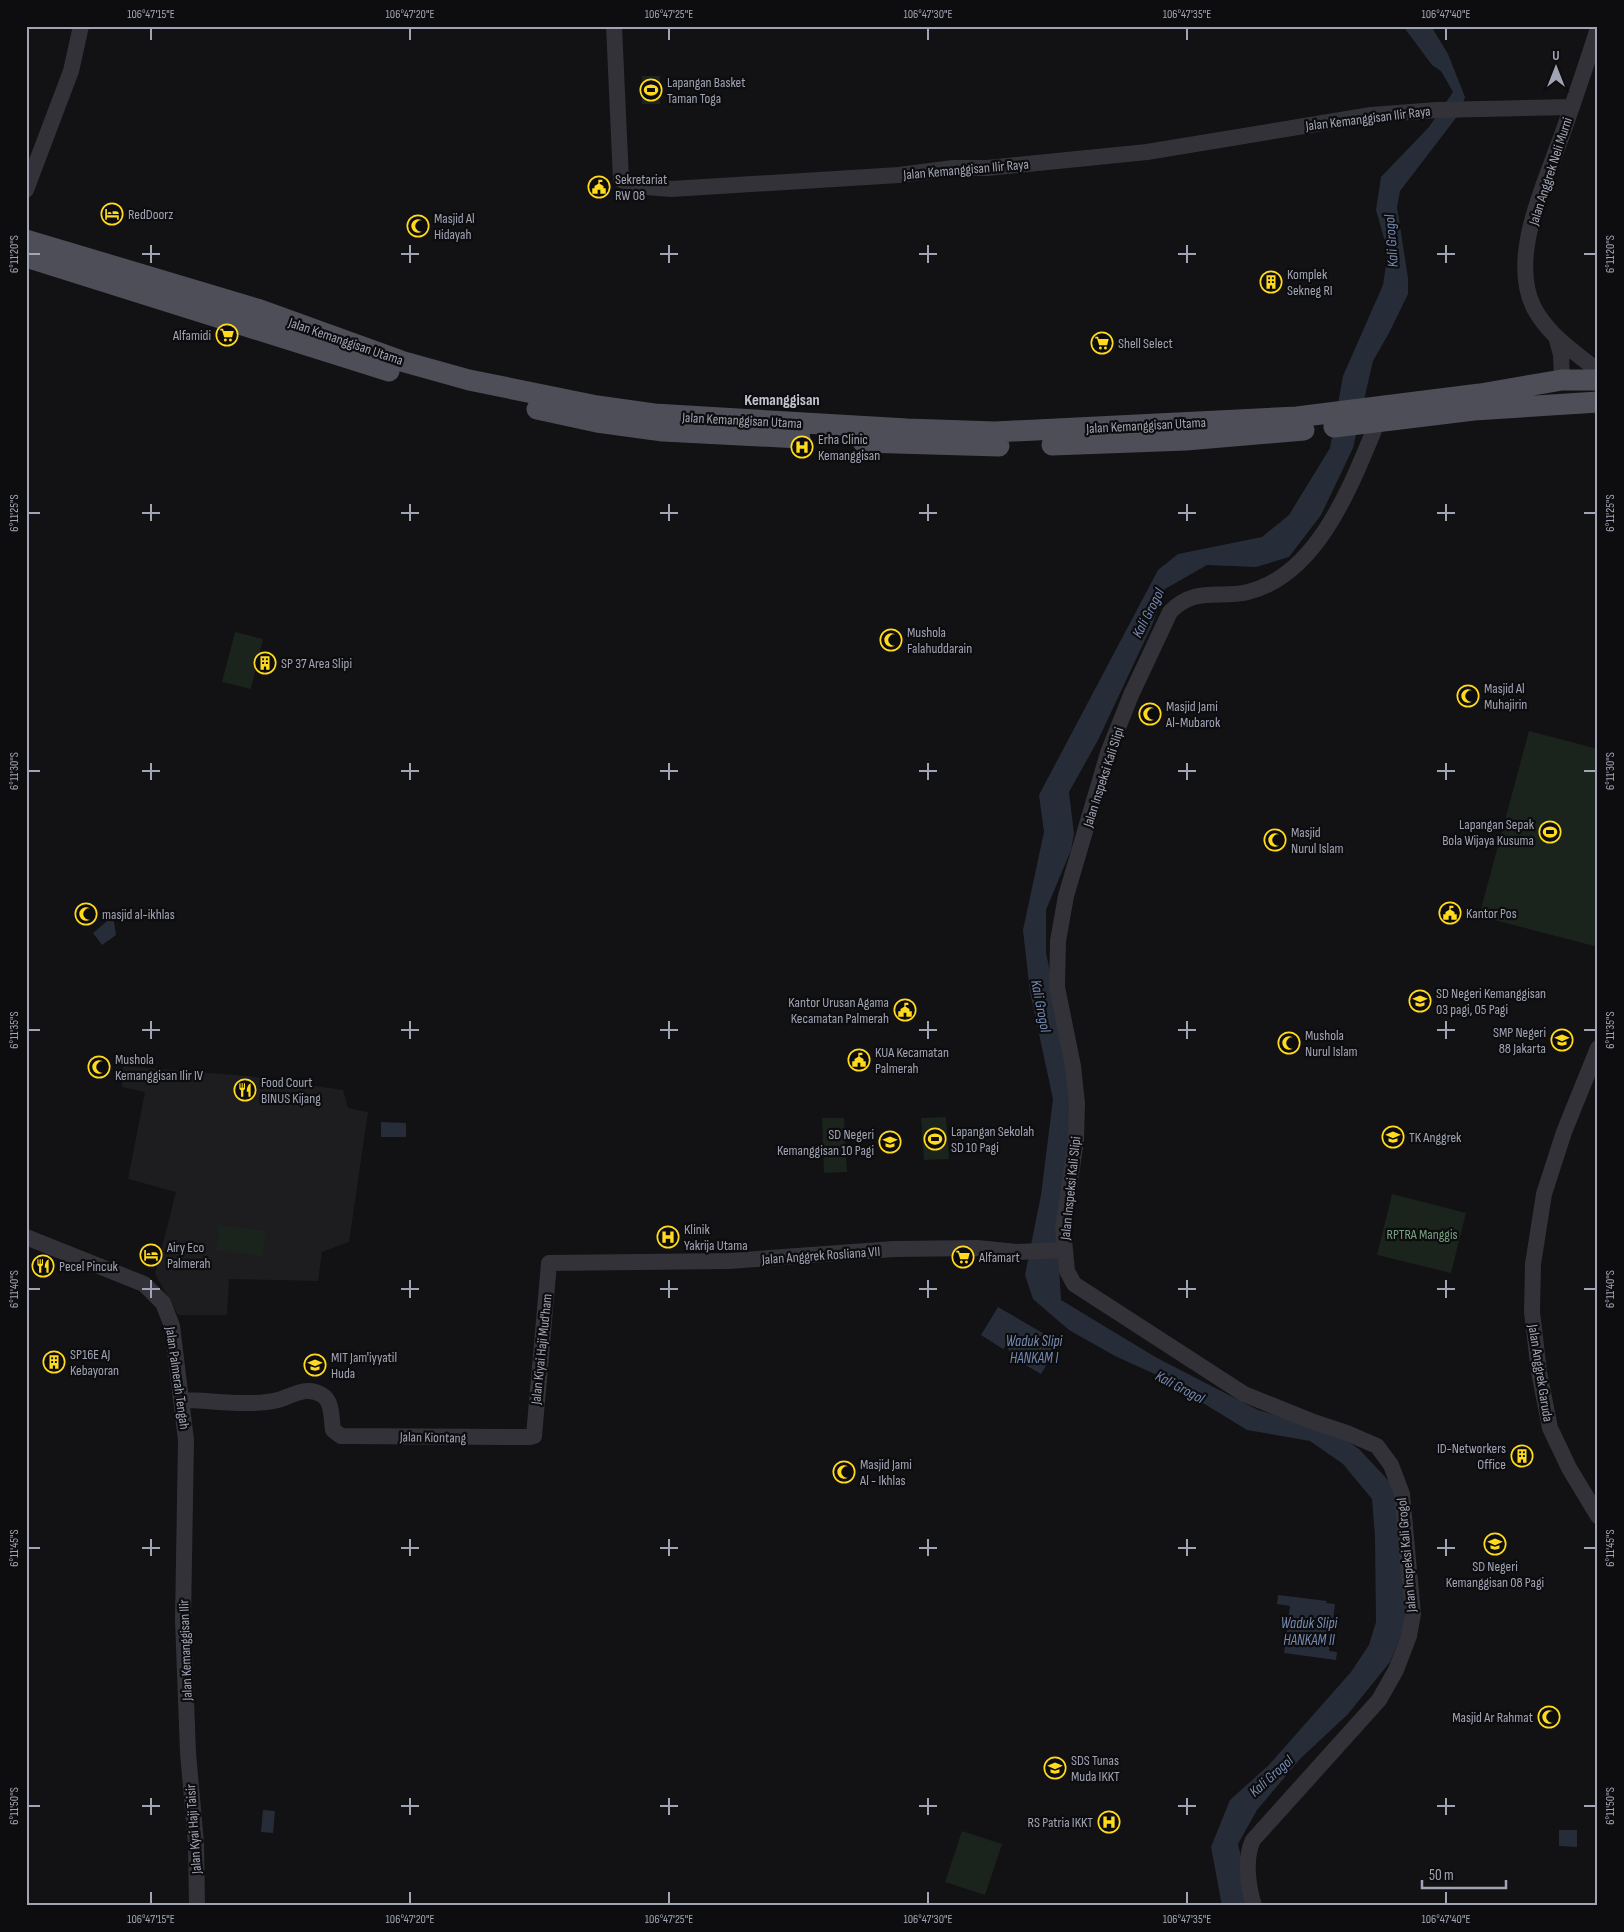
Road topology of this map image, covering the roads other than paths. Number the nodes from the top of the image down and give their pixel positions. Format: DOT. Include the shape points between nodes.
graph roads {
  1 [pos="81,26"];
  2 [pos="614,26"];
  3 [pos="1598,28"];
  4 [pos="1572,108"];
  5 [pos="26,190"];
  6 [pos="26,240"];
  7 [pos="26,257"];
  8 [pos="1557,340"];
  9 [pos="1598,371"];
  10 [pos="1598,380"];
  11 [pos="1598,391"];
  12 [pos="1555,392"];
  13 [pos="1477,402"];
  14 [pos="1598,402"];
  15 [pos="1598,413"];
  16 [pos="1372,418"];
  17 [pos="1329,421"];
  18 [pos="1598,1048"];
  19 [pos="26,1237"];
  20 [pos="1061,1250"];
  21 [pos="549,1263"];
  22 [pos="181,1400"];
  23 [pos="534,1436"];
  24 [pos="1598,1516"];
  25 [pos="184,1548"];
  26 [pos="188,1753"];
  27 [pos="197,1906"];
  28 [pos="1254,1906"];
  1 -- 5 [label="street" via="71,71"];
  2 -- 4 [label="street, Jalan Kemanggisan Ilir Raya" via="621,180 646,187 738,186 899,176 953,168 996,167 1147,152 1371,115 1437,110"];
  3 -- 4 [label="street, Jalan Anggrek Neli Murni"];
  4 -- 8 [label="street, Jalan Anggrek Neli Murni" via="1533,217 1526,263 1526,280 1534,307"];
  6 -- 17 [label="main road, Jalan Kemanggisan Utama" via="257,309 401,361 461,378 597,406 654,414 995,432"];
  7 -- 17 [label="main road, Jalan Kemanggisan Utama" via="425,382 528,408 607,423 663,430 994,447 1195,439"];
  8 -- 9 [label="street, Jalan Anggrek Neli Murni"];
  8 -- 12 [label="street, Jalan Anggrek Neli Murni" via="1561,356"];
  10 -- 12 [label="main road"];
  11 -- 12 [label="main road"];
  12 -- 13 [label="main road"];
  12 -- 14 [label="main road"];
  13 -- 15 [label="main road" via="1501,413"];
  13 -- 16 [label="main road, Jalan Kemanggisan Utama"];
  16 -- 17 [label="main road, Jalan Kemanggisan Utama"];
  16 -- 20 [label="street, Jalan Inspeksi Kali Slipi" via="1350,484 1313,548 1284,574 1256,589 1193,597 1179,602 1170,612 1115,732 1066,896 1058,941 1058,994 1073,1066 1077,1104 1076,1140"];
  18 -- 24 [label="street, Jalan Anggrek Garuda" via="1564,1132 1544,1194 1533,1264 1532,1312 1550,1428"];
  19 -- 22 [label="street, Jalan Palmerah Tengah" via="144,1284 163,1303 172,1326"];
  20 -- 21 [label="street, Jalan Anggrek Rosliana VII" via="894,1249 729,1261"];
  20 -- 28 [label="street, Jalan Inspeksi Kali Grogol" via="1074,1284 1203,1369 1244,1394 1377,1446 1392,1466 1402,1494 1413,1614 1409,1636 1396,1670 1379,1700 1253,1840 1248,1867"];
  21 -- 23 [label="street, Jalan Kiyai Haji Mud'ham"];
  22 -- 23 [label="street, Jalan Kiontang" via="260,1402 312,1391 328,1401 333,1430 341,1436"];
  22 -- 25 [label="street, Jalan Palmerah Tengah" via="186,1440"];
  25 -- 26 [label="street, Jalan Kemanggisan Ilir"];
  26 -- 27 [label="street, Jalan Kyai Haji Taisir" via="196,1843"];
}
